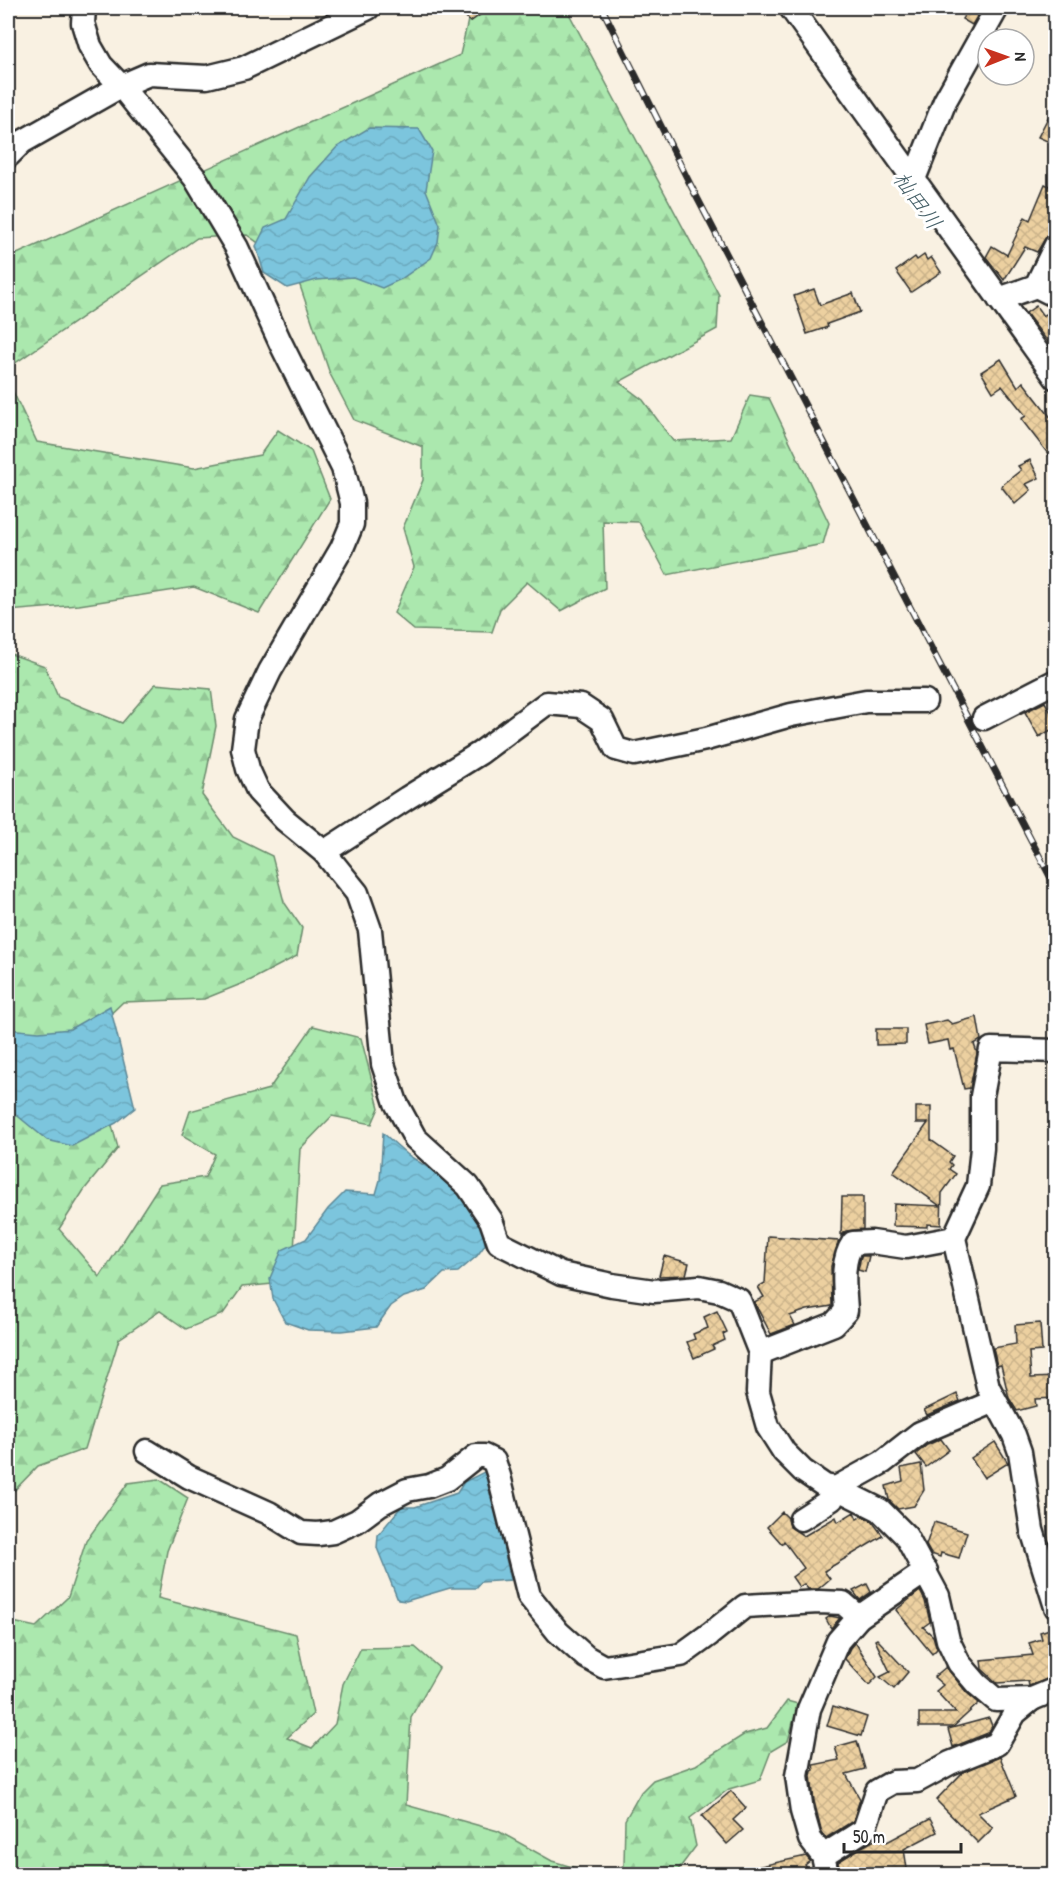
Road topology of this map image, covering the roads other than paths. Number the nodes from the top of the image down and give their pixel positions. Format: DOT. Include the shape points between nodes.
graph roads {
  1 [pos="84,8"];
  2 [pos="368,8"];
  3 [pos="791,8"];
  4 [pos="996,8"];
  5 [pos="121,86"];
  6 [pos="8,156"];
  7 [pos="914,179"];
  8 [pos="1056,244"];
  9 [pos="1046,291"];
  10 [pos="999,299"];
  11 [pos="1056,378"];
  12 [pos="1056,681"];
  13 [pos="925,701"];
  14 [pos="984,718"];
  15 [pos="324,852"];
  16 [pos="1056,1051"];
  17 [pos="954,1238"];
  18 [pos="760,1353"];
  19 [pos="994,1401"];
  20 [pos="147,1451"];
  21 [pos="836,1488"];
  22 [pos="801,1519"];
  23 [pos="926,1571"];
  24 [pos="1056,1607"];
  25 [pos="859,1617"];
  26 [pos="1056,1689"];
  27 [pos="1032,1699"];
  28 [pos="825,1865"];
  1 -- 5 [label="street" via="83,23 90,46"];
  2 -- 5 [label="street" via="244,68 207,77 148,74"];
  3 -- 7 [label="street"];
  4 -- 7 [label="street" via="945,101"];
  5 -- 6 [label="street" via="22,142"];
  5 -- 15 [label="street" via="195,178 237,248 343,468 352,503 352,524 270,671 247,719 243,749 258,791"];
  7 -- 10 [label="street"];
  8 -- 9 [label="street"];
  9 -- 10 [label="street"];
  10 -- 11 [label="street"];
  12 -- 14 [label="street"];
  13 -- 15 [label="street" via="866,701 791,715 634,754 616,749 602,720 581,706 548,703 480,753"];
  15 -- 18 [label="street" via="357,893 370,930 383,1064 396,1103 415,1138 468,1186 491,1220 499,1243 561,1274 654,1291 699,1287 719,1291 739,1300"];
  16 -- 17 [label="street" via="991,1049 982,1096 978,1186"];
  17 -- 18 [label="street" via="906,1247 853,1243 847,1252 846,1311 834,1324"];
  17 -- 19 [label="street"];
  18 -- 21 [label="street" via="758,1392 768,1427 803,1472"];
  19 -- 21 [label="street" via="920,1433 883,1462"];
  19 -- 24 [label="street" via="1020,1452 1032,1530"];
  20 -- 25 [label="street" via="189,1477 269,1513 301,1533 318,1534 357,1521 407,1490 447,1479 476,1456 484,1456 494,1461 499,1476 529,1596 558,1632 604,1667 681,1655 745,1606 843,1603"];
  21 -- 22 [label="street" via="832,1499"];
  21 -- 23 [label="street" via="880,1510 906,1536"];
  23 -- 25 [label="street"];
  23 -- 27 [label="street" via="959,1663 996,1700"];
  25 -- 28 [label="street" via="838,1641 809,1709 797,1776 810,1839"];
  26 -- 27 [label="street"];
  27 -- 28 [label="street" via="1015,1713 997,1744 917,1781 892,1782 877,1791 864,1830"];
}
